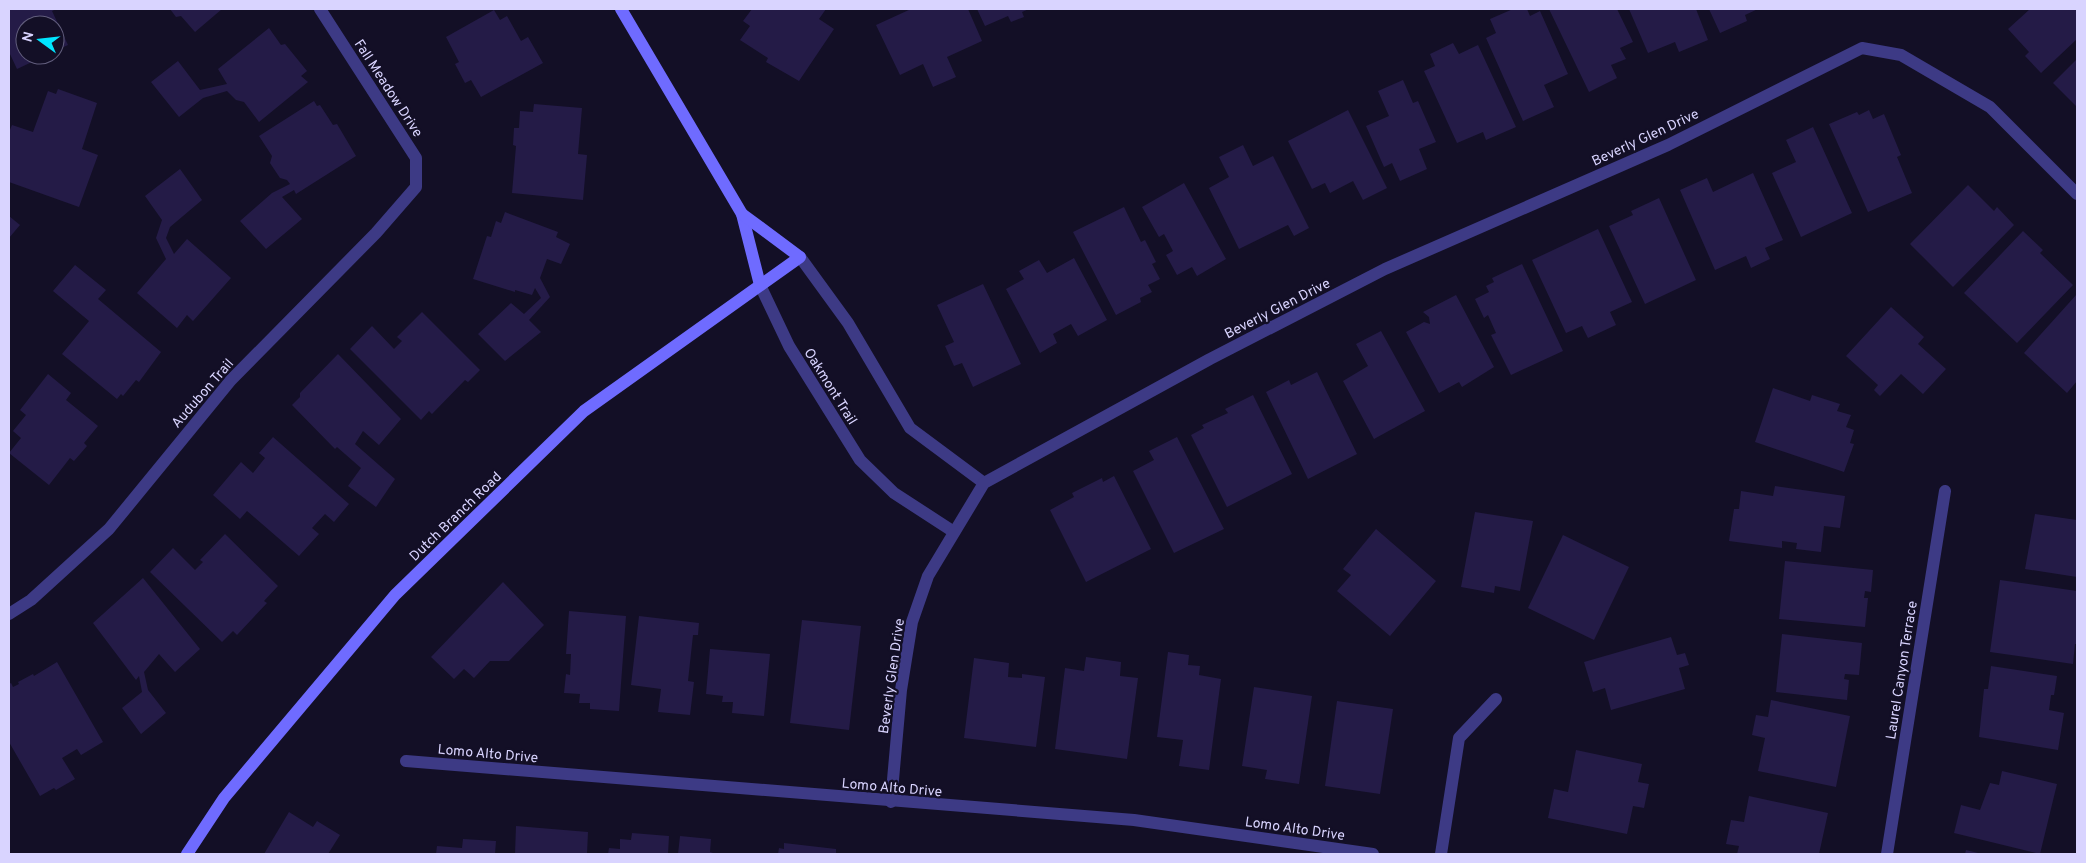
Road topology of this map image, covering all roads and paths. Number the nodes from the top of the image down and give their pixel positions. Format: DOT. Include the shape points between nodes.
graph roads {
  1 [pos="320,9"];
  2 [pos="621,9"];
  3 [pos="416,187"];
  4 [pos="2077,194"];
  5 [pos="742,214"];
  6 [pos="800,257"];
  7 [pos="760,285"];
  8 [pos="984,483"];
  9 [pos="1945,491"];
  10 [pos="954,532"];
  11 [pos="9,614"];
  12 [pos="1496,699"];
  13 [pos="406,761"];
  14 [pos="891,802"];
  15 [pos="186,854"];
  16 [pos="1373,854"];
  17 [pos="1441,854"];
  18 [pos="1887,854"];
  1 -- 3 [label="street, Fall Meadow Drive" via="416,158"];
  2 -- 5 [label="street, Oakmont Trail"];
  3 -- 11 [label="street, Audubon Trail" via="376,233 231,380 109,529 30,600"];
  4 -- 8 [label="street, Beverly Glen Drive" via="1990,106 1901,55 1862,48 1668,145 1385,268"];
  5 -- 6 [label="street, Oakmont Trail"];
  5 -- 7 [label="street, Oakmont Trail"];
  6 -- 7 [label="street, Dutch Branch Road"];
  6 -- 8 [label="street, Oakmont Trail" via="848,323 910,428"];
  7 -- 10 [label="street, Oakmont Trail" via="789,346 860,460 894,493"];
  7 -- 15 [label="street, Dutch Branch Road" via="584,411 395,595 224,798"];
  8 -- 10 [label="street, Beverly Glen Drive"];
  9 -- 18 [label="street, Laurel Canyon Terrace"];
  10 -- 14 [label="street, Beverly Glen Drive" via="928,576 912,622"];
  12 -- 17 [label="street" via="1459,738"];
  13 -- 14 [label="street, Lomo Alto Drive"];
  14 -- 16 [label="street, Lomo Alto Drive" via="1134,820"];
}
